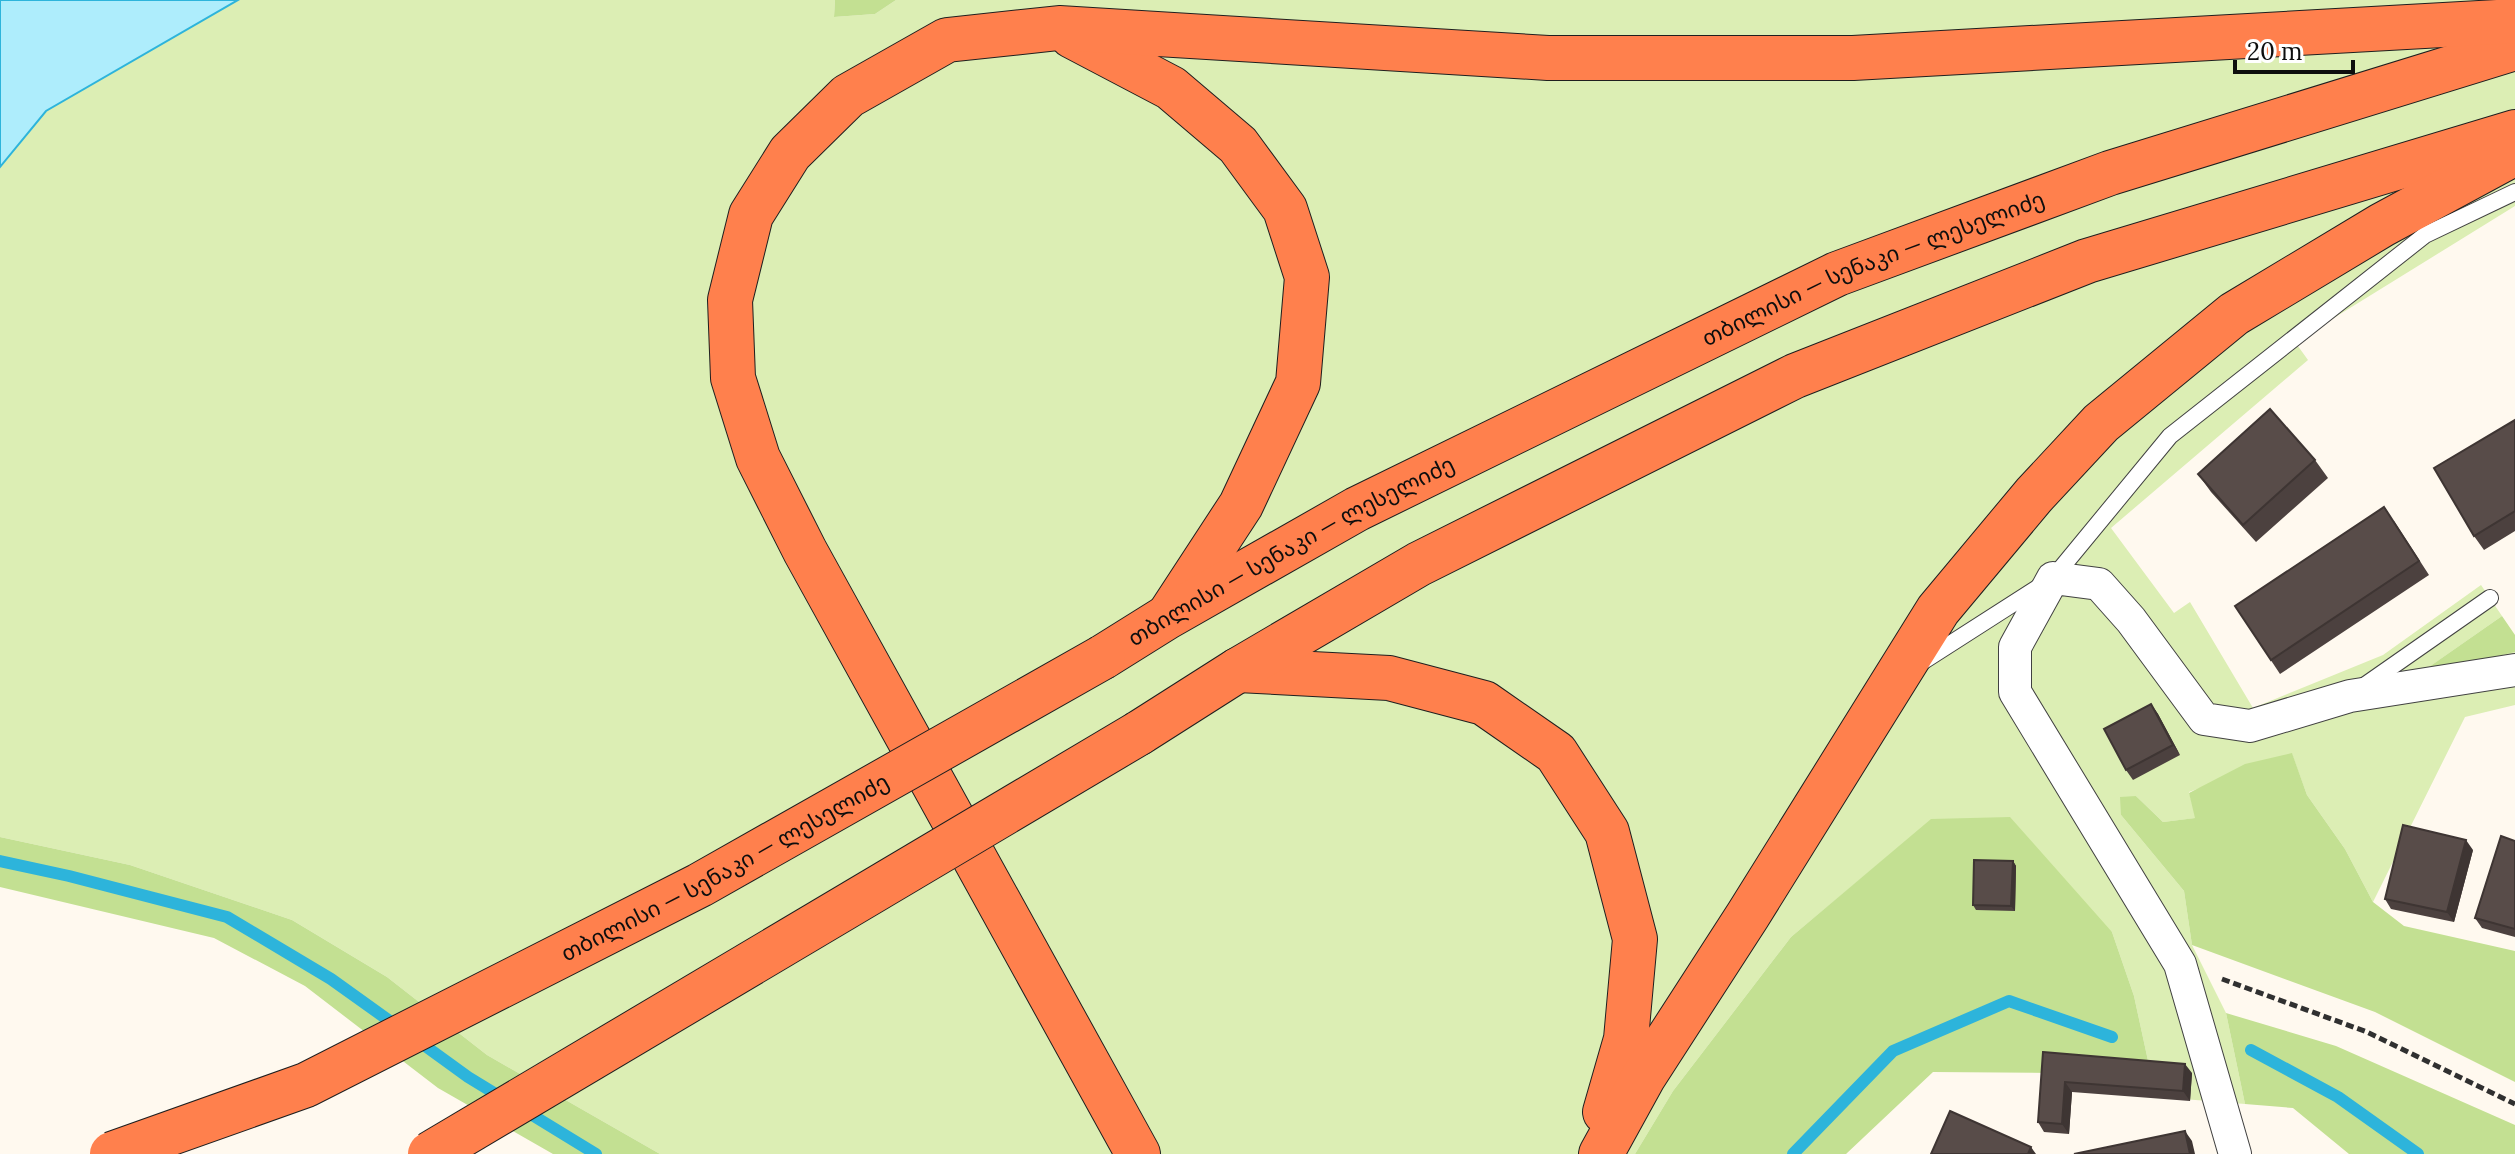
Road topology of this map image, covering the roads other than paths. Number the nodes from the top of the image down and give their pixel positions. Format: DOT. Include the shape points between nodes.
graph roads {
  1 [pos="2515,21"];
  2 [pos="1059,28"];
  3 [pos="2515,48"];
  4 [pos="2515,132"];
  5 [pos="2515,153"];
  6 [pos="2515,192"];
  7 [pos="2053,578"];
  8 [pos="2490,598"];
  9 [pos="1167,617"];
  10 [pos="1238,670"];
  11 [pos="2515,670"];
  12 [pos="1894,680"];
  13 [pos="2350,696"];
  14 [pos="112,1154"];
  15 [pos="430,1154"];
  16 [pos="1138,1154"];
  17 [pos="1593,1154"];
  18 [pos="1601,1154"];
  19 [pos="2235,1154"];
  1 -- 2 [label="highway" via="1853,58 1548,58"];
  2 -- 9 [label="highway" via="1171,88 1238,145 1285,209 1307,277 1298,383 1241,505"];
  2 -- 16 [label="highway" via="947,40 848,96 790,153 751,215 730,300 733,378 758,458 805,551"];
  3 -- 9 [label="highway, თბილისი — სენაკი — ლესელიძე" via="2110,173 1837,274 1357,509"];
  4 -- 10 [label="highway" via="2087,261 1795,376 1419,564"];
  5 -- 12 [label="highway" via="2234,314 2101,423 1938,610"];
  6 -- 7 [label="lane" via="2425,235 2170,436"];
  7 -- 12 [label="lane"];
  7 -- 13 [label="street" via="2099,584 2204,719 2250,726"];
  7 -- 19 [label="street" via="2015,647 2015,692 2180,964"];
  8 -- 13 [label="lane"];
  9 -- 14 [label="highway, თბილისი — სენაკი — ლესელიძე, bridge" via="700,885 306,1085"];
  10 -- 15 [label="highway, bridge"];
  10 -- 17 [label="highway" via="1389,678 1443,692 1484,703 1556,753 1607,832 1635,939 1626,1039"];
  11 -- 13 [label="street"];
  12 -- 18 [label="highway" via="1644,1076"];
}
